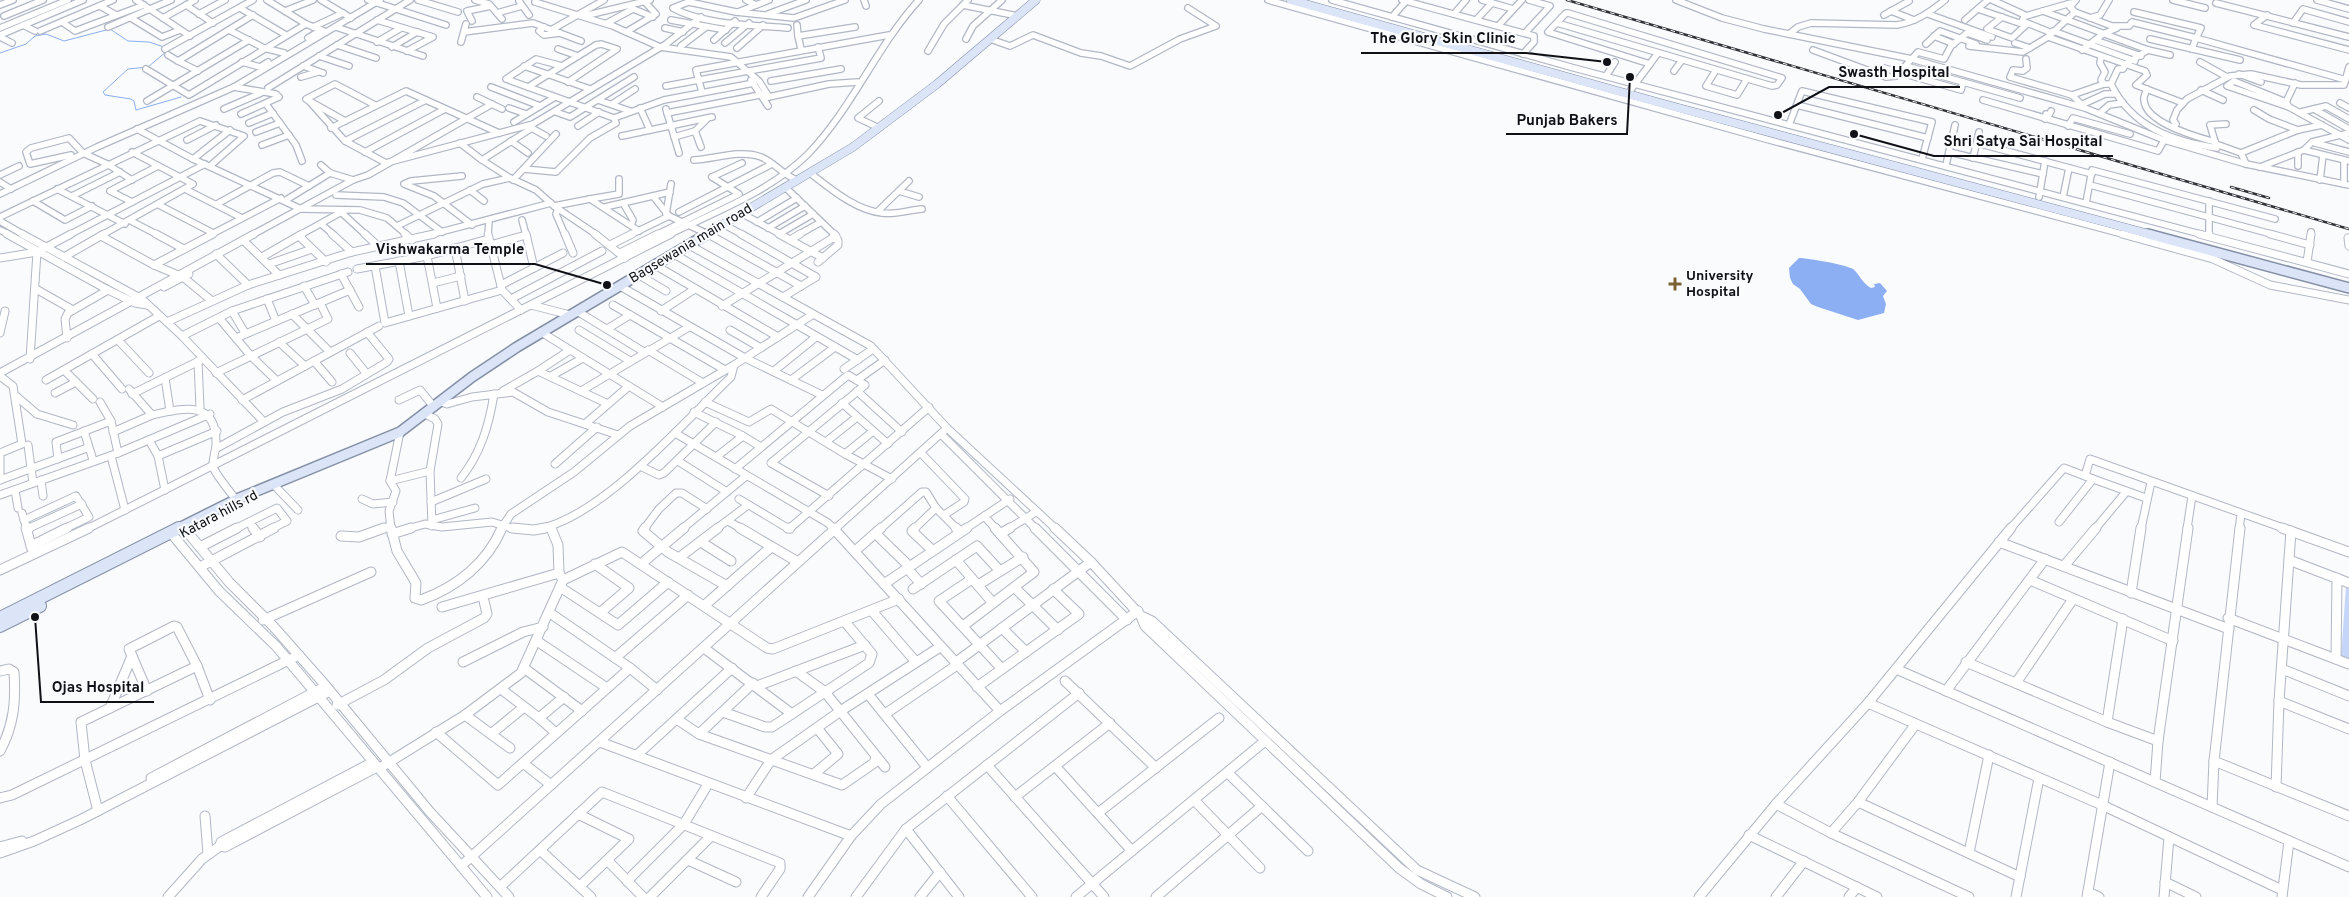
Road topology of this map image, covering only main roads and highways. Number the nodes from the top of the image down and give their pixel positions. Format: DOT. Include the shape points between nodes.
graph roads {
  1 [pos="1036,0"];
  2 [pos="1291,0"];
  3 [pos="1311,0"];
  4 [pos="1630,91"];
  5 [pos="2349,281"];
  6 [pos="2349,288"];
  7 [pos="274,485"];
  8 [pos="173,536"];
  9 [pos="0,618"];
  10 [pos="0,626"];
  1 -- 7 [label="main road, Bagsewania main road" via="924,95 853,147 810,172 788,179 708,234 541,332 472,377 400,432"];
  2 -- 4 [label="main road"];
  3 -- 4 [label="main road"];
  4 -- 5 [label="main road" via="2040,194"];
  4 -- 6 [label="main road"];
  7 -- 8 [label="main road, Katara hills rd"];
  8 -- 9 [label="main road, Katara hills rd"];
  8 -- 10 [label="main road, Katara hills rd"];
}
